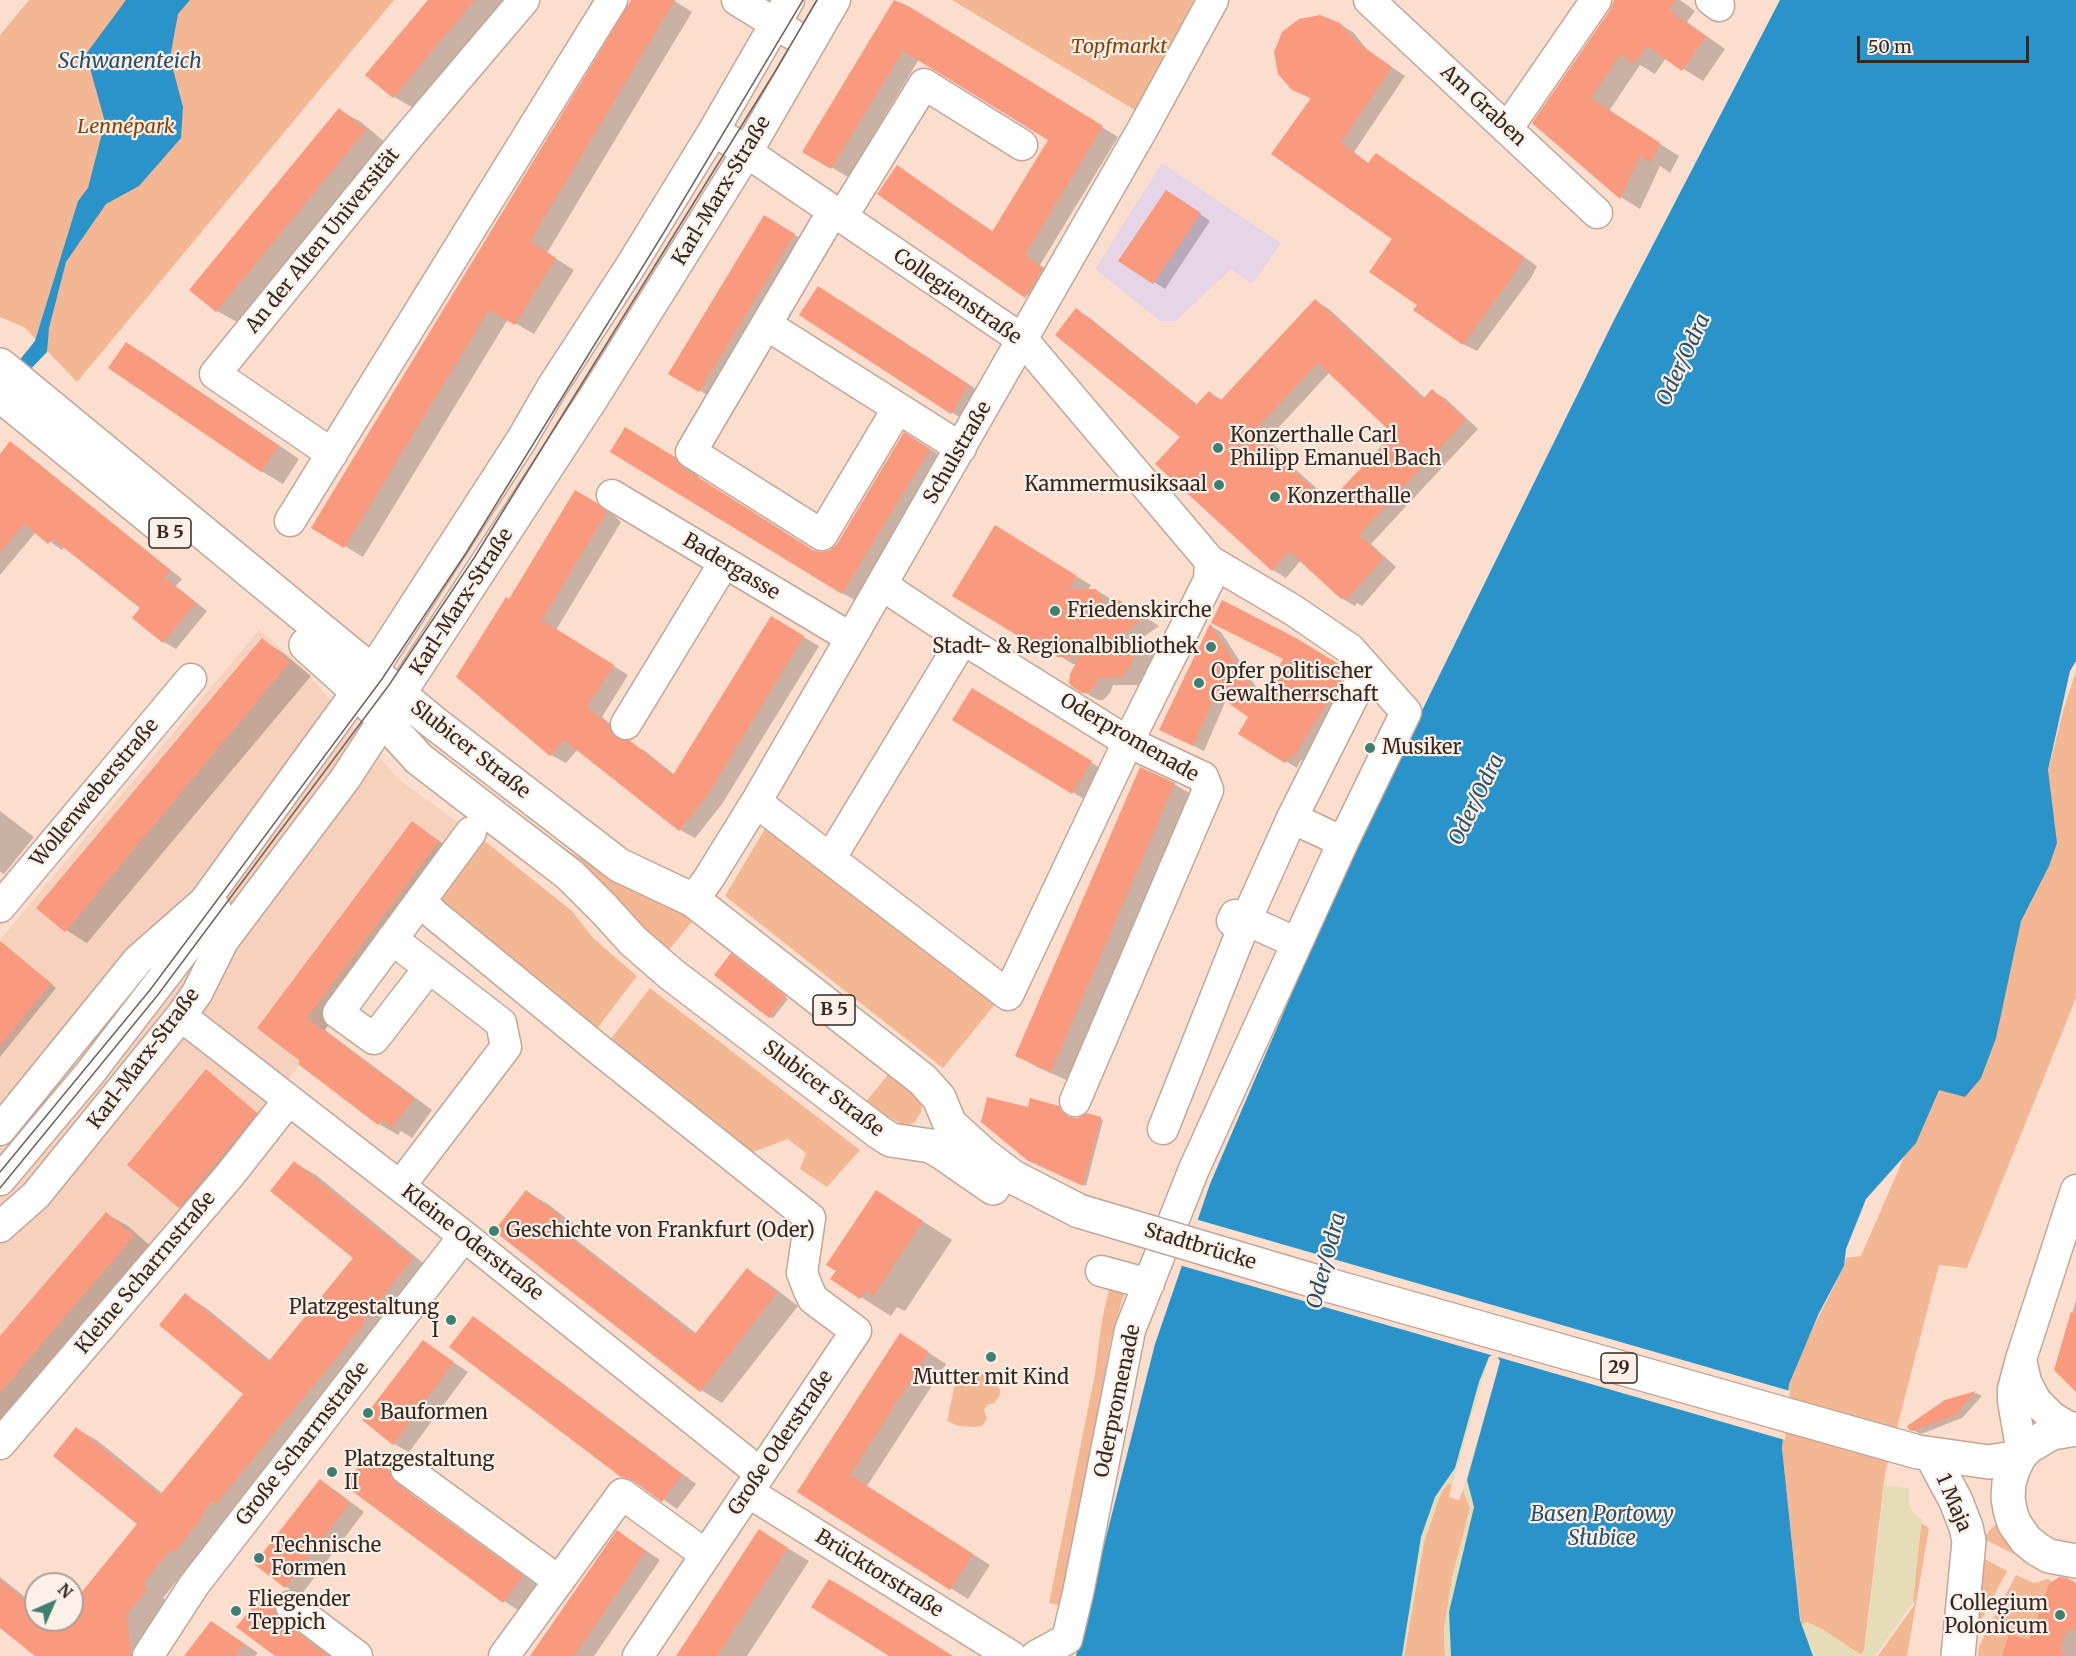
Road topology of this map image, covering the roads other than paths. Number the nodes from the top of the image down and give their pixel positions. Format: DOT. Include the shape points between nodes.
graph roads {
  1 [pos="524,0"];
  2 [pos="612,0"];
  3 [pos="738,0"];
  4 [pos="835,0"];
  5 [pos="1213,0"];
  6 [pos="1369,0"];
  7 [pos="1596,0"];
  8 [pos="783,12"];
  9 [pos="809,45"];
  10 [pos="1507,129"];
  11 [pos="714,130"];
  12 [pos="1022,145"];
  13 [pos="747,152"];
  14 [pos="687,174"];
  15 [pos="721,194"];
  16 [pos="1597,213"];
  17 [pos="837,214"];
  18 [pos="651,263"];
  19 [pos="767,325"];
  20 [pos="1023,340"];
  21 [pos="0,365"];
  22 [pos="20,401"];
  23 [pos="898,408"];
  24 [pos="961,448"];
  25 [pos="332,454"];
  26 [pos="612,495"];
  27 [pos="290,521"];
  28 [pos="1210,561"];
  29 [pos="724,563"];
  30 [pos="882,585"];
  31 [pos="851,638"];
  32 [pos="963,639"];
  33 [pos="1358,659"];
  34 [pos="191,679"];
  35 [pos="378,693"];
  36 [pos="626,724"];
  37 [pos="1128,742"];
  38 [pos="756,802"];
  39 [pos="1292,818"];
  40 [pos="471,832"];
  41 [pos="1343,842"];
  42 [pos="830,859"];
  43 [pos="693,900"];
  44 [pos="421,901"];
  45 [pos="0,907"];
  46 [pos="1237,926"];
  47 [pos="392,939"];
  48 [pos="1297,943"];
  49 [pos="166,953"];
  50 [pos="429,968"];
  51 [pos="189,1004"];
  52 [pos="1193,1053"];
  53 [pos="1238,1073"];
  54 [pos="288,1101"];
  55 [pos="1075,1101"];
  56 [pos="944,1111"];
  57 [pos="1163,1129"];
  58 [pos="0,1130"];
  59 [pos="916,1143"];
  60 [pos="0,1179"];
  61 [pos="400,1186"];
  62 [pos="2076,1190"];
  63 [pos="12,1206"];
  64 [pos="1079,1211"];
  65 [pos="0,1227"];
  66 [pos="464,1236"];
  67 [pos="1101,1271"];
  68 [pos="1321,1283"];
  69 [pos="1149,1284"];
  70 [pos="2021,1359"];
  71 [pos="2074,1429"];
  72 [pos="0,1444"];
  73 [pos="1926,1456"];
  74 [pos="2021,1456"];
  75 [pos="406,1469"];
  76 [pos="754,1483"];
  77 [pos="2008,1499"];
  78 [pos="1969,1546"];
  79 [pos="706,1555"];
  80 [pos="2076,1561"];
  81 [pos="559,1581"];
  82 [pos="291,1606"];
  83 [pos="994,1651"];
  84 [pos="148,1656"];
  85 [pos="357,1656"];
  86 [pos="504,1656"];
  87 [pos="638,1656"];
  88 [pos="1036,1656"];
  89 [pos="1958,1656"];
  1 -- 25 [label="street, An der Alten Universität" via="215,374"];
  2 -- 25 [label="street"];
  3 -- 8 [label="street"];
  4 -- 9 [label="street, Karl-Marx-Straße"];
  5 -- 20 [label="street, Schulstraße"];
  6 -- 10 [label="street, Am Graben"];
  7 -- 10 [label="street"];
  8 -- 9 [label="street"];
  8 -- 11 [label="street, Karl-Marx-Straße"];
  9 -- 13 [label="street, Karl-Marx-Straße"];
  10 -- 16 [label="street, Am Graben"];
  11 -- 13 [label="street, Collegienstraße"];
  11 -- 14 [label="street, Karl-Marx-Straße"];
  12 -- 17 [label="street" via="924,84"];
  13 -- 15 [label="street, Karl-Marx-Straße"];
  13 -- 17 [label="street, Collegienstraße"];
  14 -- 18 [label="street"];
  14 -- 35 [label="street, Karl-Marx-Straße" via="552,387"];
  15 -- 18 [label="street" via="675,235"];
  15 -- 35 [label="street, Karl-Marx-Straße" via="594,397"];
  17 -- 19 [label="street"];
  17 -- 20 [label="street, Collegienstraße"];
  18 -- 35 [label="street" via="471,555"];
  19 -- 23 [label="street"];
  19 -- 23 [label="street" via="691,452 822,535"];
  20 -- 24 [label="street, Schulstraße"];
  20 -- 28 [label="street, Collegienstraße"];
  21 -- 22 [label="main road, B 5"];
  22 -- 35 [label="main road, B 5" via="318,654"];
  22 -- 35 [label="main road, B 5" via="331,638"];
  23 -- 24 [label="street"];
  24 -- 30 [label="street, Schulstraße"];
  25 -- 27 [label="street"];
  26 -- 29 [label="street, Badergasse"];
  28 -- 33 [label="street, Collegienstraße" via="1293,610"];
  28 -- 37 [label="street" via="1209,580"];
  29 -- 31 [label="street, Badergasse"];
  29 -- 36 [label="street"];
  30 -- 31 [label="street, Schulstraße"];
  30 -- 32 [label="street, Oderpromenade"];
  31 -- 38 [label="street, Schulstraße"];
  32 -- 37 [label="street, Oderpromenade"];
  32 -- 42 [label="street"];
  33 -- 39 [label="street"];
  33 -- 41 [label="street, Oderpromenade" via="1406,712"];
  34 -- 45 [label="street, Wollenweberstraße"];
  35 -- 43 [label="main road, Slubicer Straße / B 5" via="433,722 619,865"];
  35 -- 49 [label="street, Karl-Marx-Straße"];
  35 -- 51 [label="street, Karl-Marx-Straße" via="345,779 223,941"];
  35 -- 59 [label="main road, Slubicer Straße / B 5" via="419,759 570,875 633,941 671,974 880,1133 891,1140"];
  37 -- 42 [label="street" via="1008,995"];
  37 -- 55 [label="street, Oderpromenade" via="1203,777 1208,790"];
  38 -- 42 [label="street"];
  38 -- 43 [label="street, Schulstraße"];
  39 -- 41 [label="street"];
  39 -- 46 [label="street"];
  40 -- 44 [label="street"];
  41 -- 48 [label="street, Oderpromenade"];
  43 -- 56 [label="main road, Slubicer Straße / B 5" via="923,1080 939,1098"];
  44 -- 47 [label="street"];
  44 -- 76 [label="street, Große Oderstraße" via="810,1218 802,1273 813,1299 856,1331"];
  46 -- 48 [label="street"];
  46 -- 52 [label="street"];
  47 -- 50 [label="street"];
  47 -- 50 [label="street" via="338,1013 374,1039"];
  48 -- 53 [label="street, Oderpromenade"];
  49 -- 51 [label="street" via="193,975"];
  49 -- 58 [label="street, Karl-Marx-Straße" via="138,960"];
  49 -- 60 [label="street" via="90,1073"];
  50 -- 61 [label="street" via="501,1023 506,1047"];
  51 -- 54 [label="street, Kleine Oderstraße"];
  51 -- 63 [label="street, Karl-Marx-Straße" via="36,1195"];
  52 -- 53 [label="street"];
  52 -- 57 [label="street"];
  53 -- 69 [label="street, Oderpromenade" via="1194,1169"];
  54 -- 61 [label="street, Kleine Oderstraße"];
  54 -- 72 [label="street, Kleine Scharrnstraße" via="229,1176"];
  56 -- 59 [label="main road" via="938,1127 926,1141"];
  56 -- 64 [label="main road, Slubicer Straße / B 5" via="959,1135 1013,1177"];
  59 -- 64 [label="main road, Slubicer Straße / B 5" via="942,1152 991,1188 1042,1206"];
  61 -- 66 [label="street, Kleine Oderstraße"];
  62 -- 70 [label="street"];
  63 -- 65 [label="street, Karl-Marx-Straße"];
  64 -- 68 [label="main road, Stadtbrücke / B 5, bridge"];
  66 -- 76 [label="street, Kleine Oderstraße"];
  66 -- 84 [label="street, Große Scharrnstraße" via="200,1577"];
  67 -- 69 [label="street"];
  68 -- 73 [label="main road, 29"];
  69 -- 88 [label="street, Oderpromenade" via="1130,1330 1067,1639"];
  70 -- 71 [label="street" via="2026,1382 2036,1401 2052,1417"];
  70 -- 74 [label="street" via="2012,1393"];
  71 -- 74 [label="main road, 29" via="2045,1436"];
  73 -- 74 [label="main road, 29" via="2002,1462"];
  73 -- 77 [label="main road, 29" via="1994,1486"];
  73 -- 78 [label="main road, 1 Maja" via="1959,1509"];
  74 -- 77 [label="main road" via="2010,1476"];
  75 -- 81 [label="street"];
  76 -- 79 [label="street, Große Oderstraße"];
  76 -- 83 [label="street, Brücktorstraße"];
  77 -- 78 [label="main road, 1 Maja" via="1978,1528"];
  77 -- 80 [label="main road" via="2014,1523 2026,1540 2049,1556"];
  78 -- 89 [label="main road, 1 Maja"];
  79 -- 81 [label="street" via="622,1494"];
  79 -- 87 [label="street, Große Oderstraße"];
  81 -- 86 [label="street"];
  82 -- 85 [label="street"];
}
